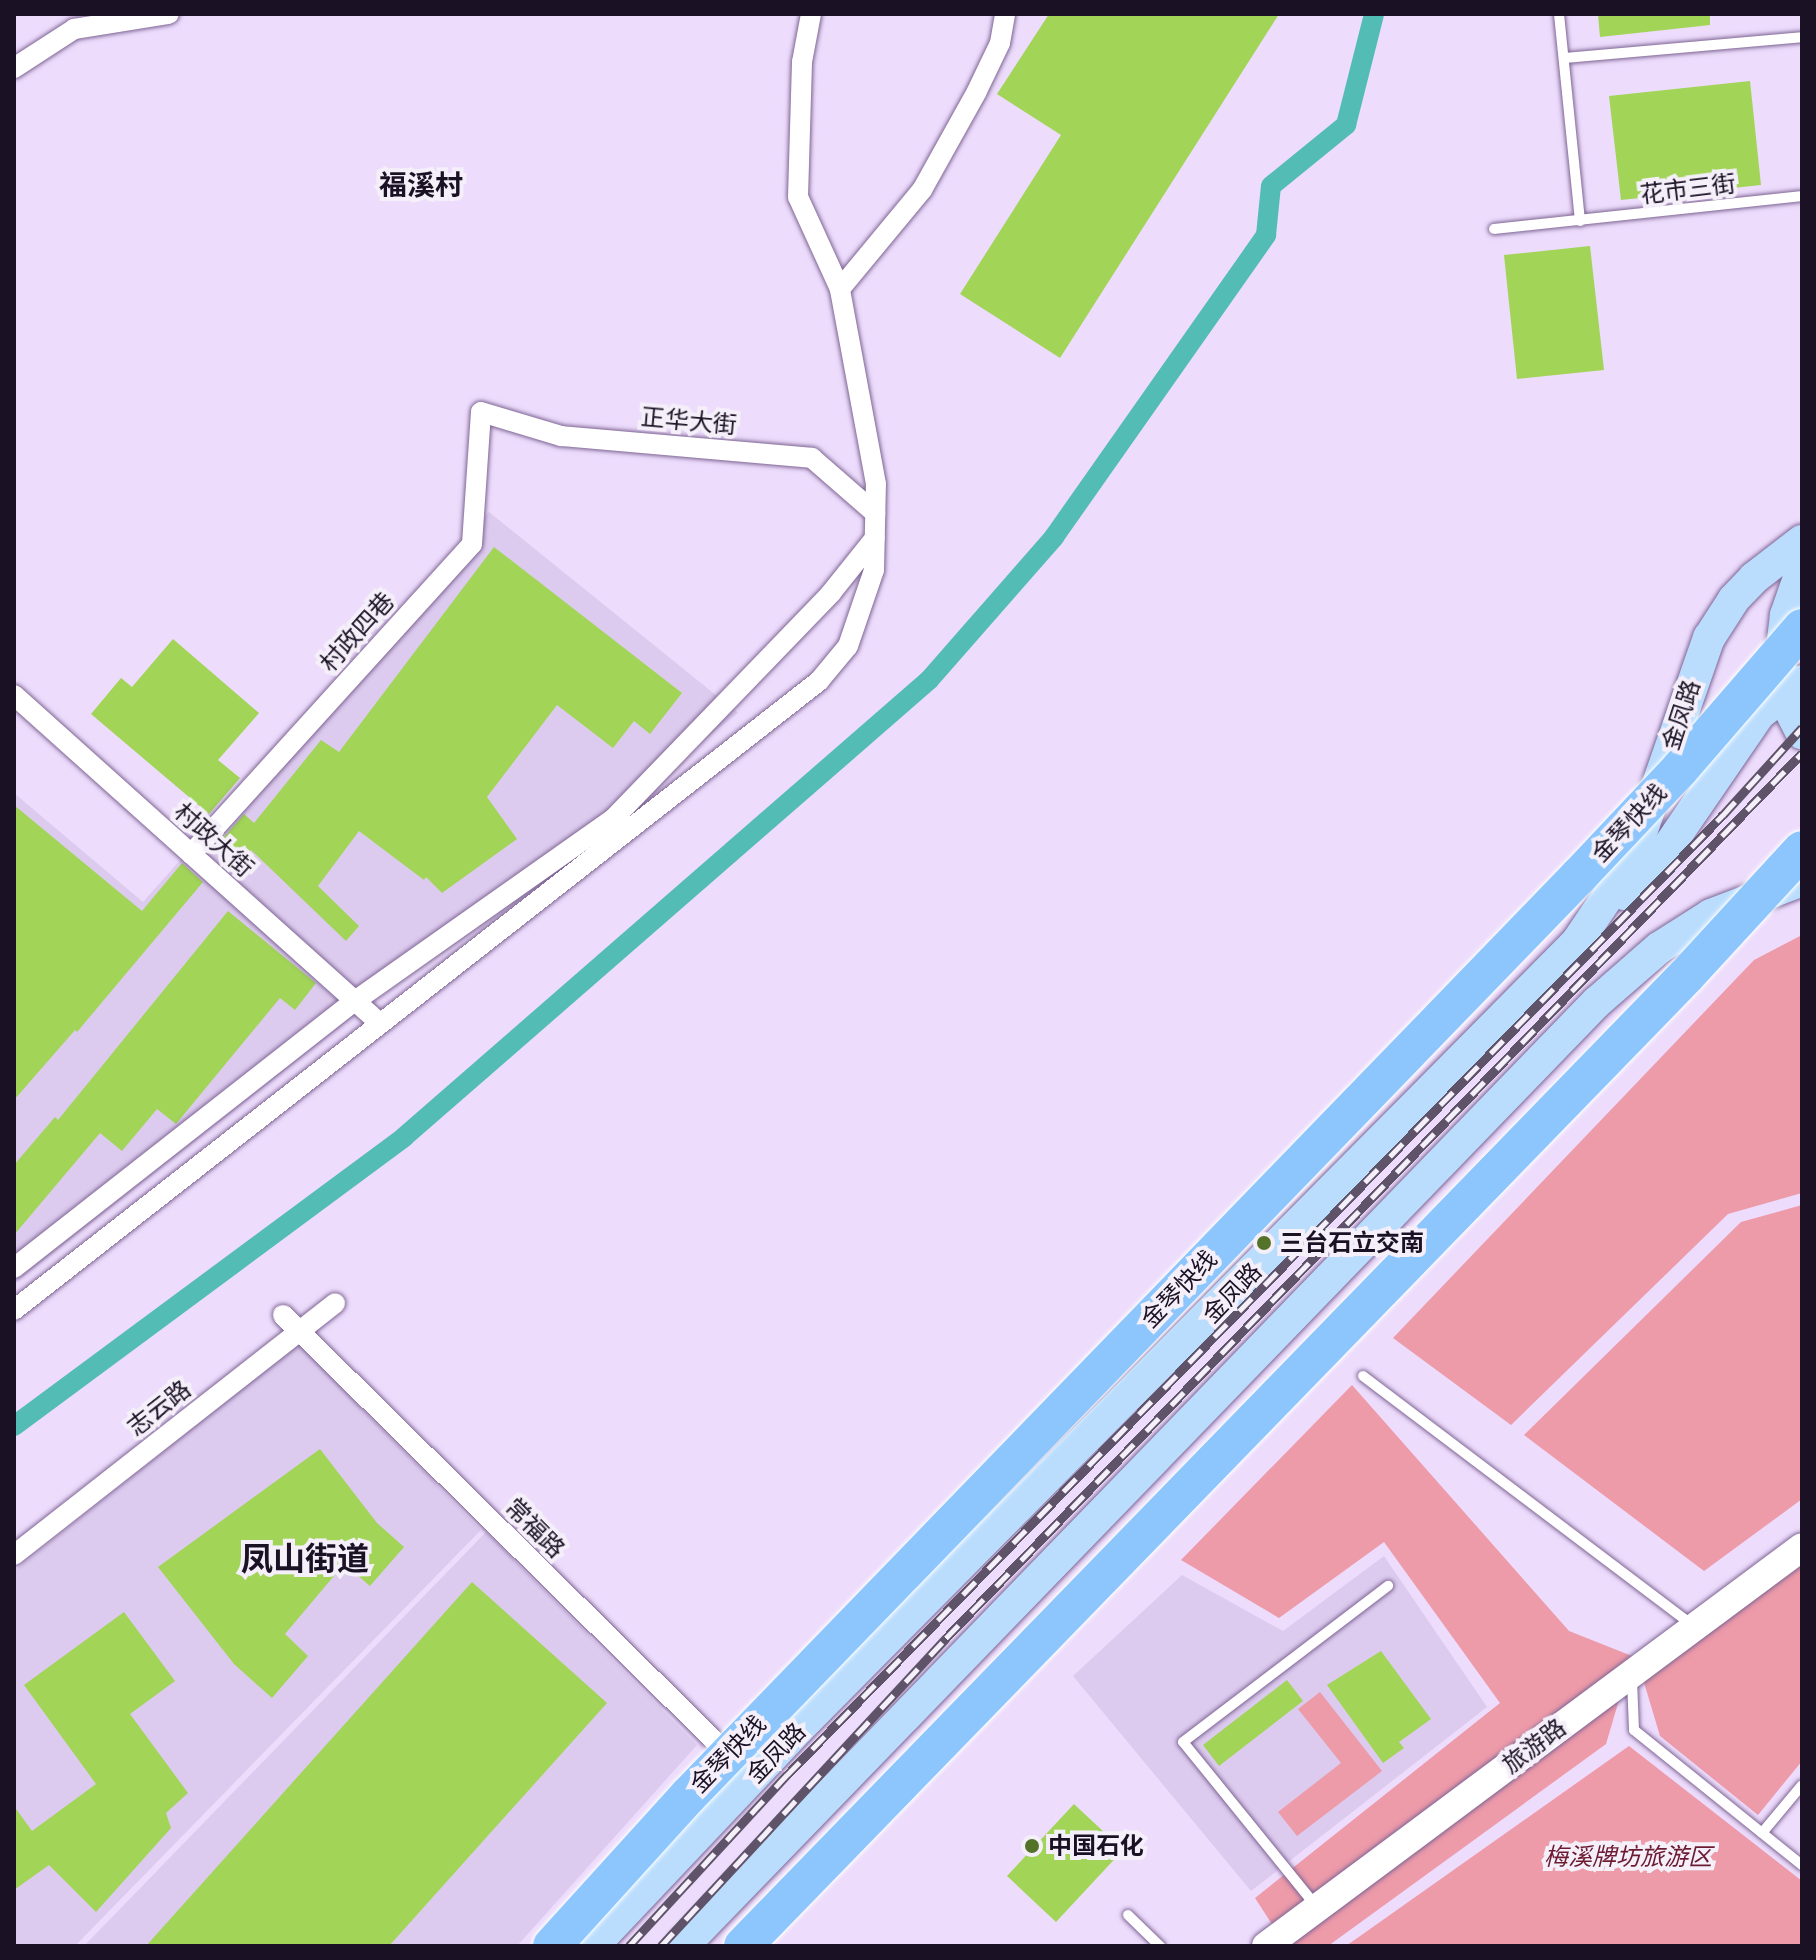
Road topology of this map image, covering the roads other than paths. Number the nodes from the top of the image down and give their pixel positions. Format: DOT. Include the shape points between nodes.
graph roads {
  1 [pos="169,14"];
  2 [pos="811,14"];
  3 [pos="1005,14"];
  4 [pos="1559,14"];
  5 [pos="1802,37"];
  6 [pos="1564,58"];
  7 [pos="14,68"];
  8 [pos="1802,196"];
  9 [pos="1580,221"];
  10 [pos="1494,229"];
  11 [pos="840,289"];
  12 [pos="481,412"];
  13 [pos="875,513"];
  14 [pos="875,538"];
  15 [pos="1802,541"];
  16 [pos="1802,569"];
  17 [pos="1802,628"];
  18 [pos="1792,687"];
  19 [pos="14,695"];
  20 [pos="1802,733"];
  21 [pos="1802,850"];
  22 [pos="191,854"];
  23 [pos="1802,880"];
  24 [pos="1577,942"];
  25 [pos="355,1001"];
  26 [pos="380,1023"];
  27 [pos="14,1268"];
  28 [pos="335,1303"];
  29 [pos="14,1310"];
  30 [pos="283,1315"];
  31 [pos="298,1332"];
  32 [pos="1363,1376"];
  33 [pos="1802,1547"];
  34 [pos="14,1555"];
  35 [pos="1388,1586"];
  36 [pos="1694,1627"];
  37 [pos="1631,1674"];
  38 [pos="752,1778"];
  39 [pos="1802,1785"];
  40 [pos="1762,1833"];
  41 [pos="1802,1865"];
  42 [pos="1317,1908"];
  43 [pos="1128,1915"];
  44 [pos="552,1946"];
  45 [pos="593,1946"];
  46 [pos="683,1946"];
  47 [pos="743,1946"];
  48 [pos="1160,1946"];
  49 [pos="1266,1946"];
  1 -- 7 [label="street" via="74,29"];
  2 -- 11 [label="street" via="802,62 798,197"];
  3 -- 11 [label="street" via="1000,43 922,190"];
  4 -- 6 [label="lane"];
  5 -- 6 [label="lane"];
  6 -- 9 [label="lane"];
  8 -- 9 [label="lane, 花市三街"];
  9 -- 10 [label="lane, 花市三街"];
  11 -- 13 [label="street" via="876,484"];
  12 -- 13 [label="street, 正华大街" via="561,436 812,458"];
  12 -- 22 [label="street, 村政四巷" via="472,544"];
  13 -- 14 [label="street"];
  14 -- 25 [label="street" via="831,593 614,818"];
  14 -- 26 [label="street" via="874,570 848,646 819,681"];
  15 -- 24 [label="main road, 金凤路" via="1754,578 1709,638 1635,850"];
  16 -- 18 [label="main road" via="1782,636 1779,674"];
  17 -- 44 [label="highway, 金琴快线, bridge" via="1579,876 688,1796"];
  18 -- 20 [label="main road"];
  18 -- 24 [label="main road" via="1740,738 1666,850"];
  19 -- 22 [label="street, 村政大街"];
  21 -- 47 [label="highway, bridge" via="1686,976"];
  22 -- 25 [label="street, 村政大街"];
  23 -- 46 [label="main road" via="1711,915 1659,948 1597,1002"];
  24 -- 38 [label="main road, 金凤路"];
  25 -- 26 [label="street, 村政大街"];
  25 -- 27 [label="street"];
  26 -- 29 [label="street"];
  28 -- 31 [label="street, 志云路"];
  30 -- 31 [label="street, 常福路"];
  31 -- 34 [label="street, 志云路"];
  31 -- 38 [label="street, 常福路"];
  32 -- 36 [label="lane"];
  33 -- 36 [label="street, 旅游路"];
  35 -- 42 [label="lane" via="1183,1742"];
  36 -- 37 [label="street, 旅游路"];
  37 -- 40 [label="lane" via="1634,1730"];
  37 -- 42 [label="street, 旅游路"];
  38 -- 45 [label="main road, 金凤路"];
  39 -- 40 [label="lane"];
  40 -- 41 [label="lane"];
  42 -- 49 [label="street, 旅游路"];
  43 -- 48 [label="lane"];
}
